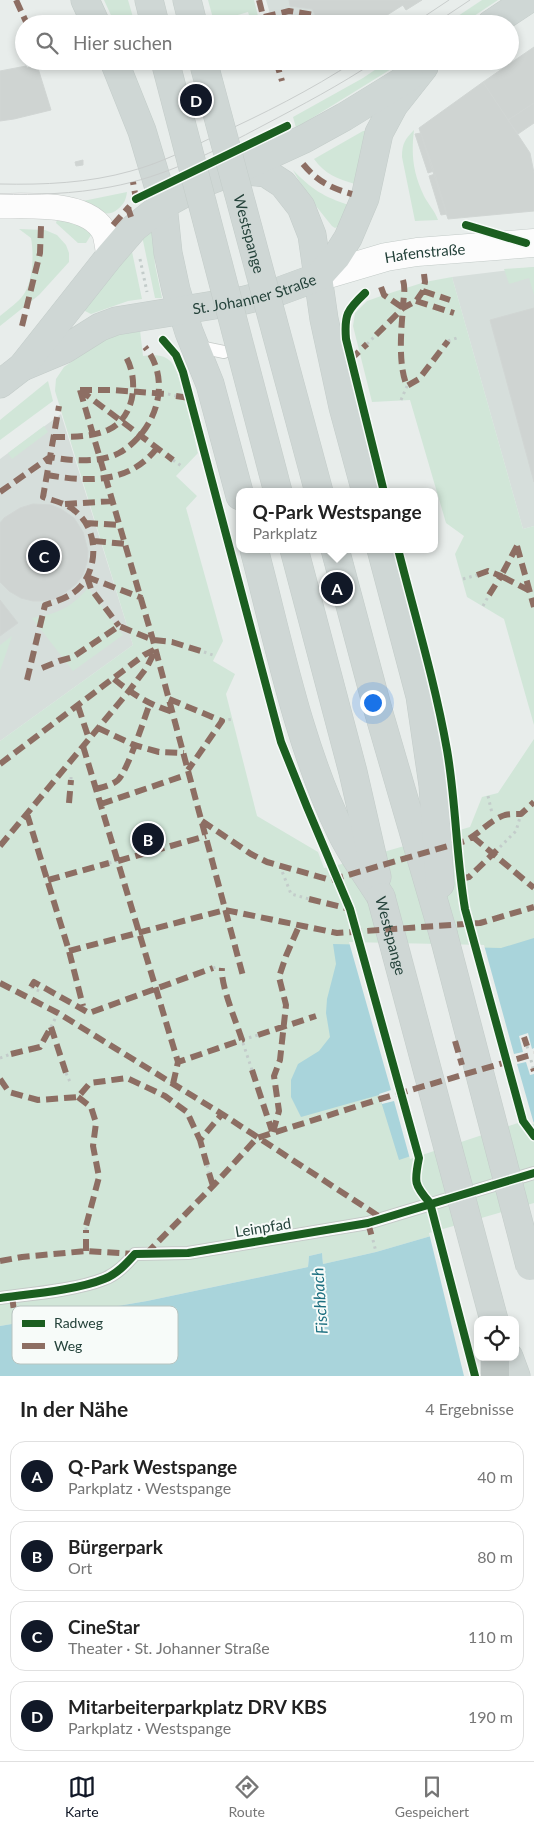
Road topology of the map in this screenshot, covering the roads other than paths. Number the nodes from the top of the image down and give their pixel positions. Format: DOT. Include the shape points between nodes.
graph roads {
  1 [pos="85,0"];
  2 [pos="149,0"];
  3 [pos="187,0"];
  4 [pos="527,0"];
  5 [pos="92,15"];
  6 [pos="153,15"];
  7 [pos="191,15"];
  8 [pos="504,15"];
  9 [pos="118,70"];
  10 [pos="167,70"];
  11 [pos="205,70"];
  12 [pos="418,70"];
  13 [pos="423,70"];
  14 [pos="237,170"];
  15 [pos="163,205"];
  16 [pos="0,206"];
  17 [pos="534,243"];
  18 [pos="109,257"];
  19 [pos="318,277"];
  20 [pos="182,310"];
  21 [pos="195,346"];
  22 [pos="224,352"];
  23 [pos="22,366"];
  24 [pos="0,384"];
  25 [pos="238,488"];
  26 [pos="277,488"];
  27 [pos="318,488"];
  28 [pos="365,488"];
  29 [pos="255,553"];
  30 [pos="295,553"];
  31 [pos="336,553"];
  32 [pos="383,553"];
  33 [pos="381,897"];
  34 [pos="443,933"];
  35 [pos="534,1173"];
  36 [pos="533,1273"];
  37 [pos="0,1298"];
  38 [pos="493,1316"];
  39 [pos="495,1361"];
  40 [pos="510,1361"];
  41 [pos="495,1376"];
  42 [pos="516,1376"];
  1 -- 5 [label="main road"];
  2 -- 6 [label="main road"];
  3 -- 7 [label="main road"];
  4 -- 8 [label="main road"];
  9 -- 15 [label="main road" via="142,132"];
  10 -- 26 [label="main road, bridge"];
  11 -- 27 [label="main road, Westspange, bridge"];
  12 -- 14 [label="main road, St. Johanner Straße" via="344,117"];
  13 -- 19 [label="main road, St. Johanner Straße" via="394,104 379,133 365,198 352,230 336,257"];
  14 -- 15 [label="main road, St. Johanner Straße" via="203,183"];
  14 -- 19 [label="main road, Westspange" via="266,173 282,184 301,207 312,235"];
  15 -- 18 [label="main road, St. Johanner Straße" via="134,228"];
  15 -- 20 [label="main road" via="171,271"];
  16 -- 18 [label="street" via="41,206 86,215 100,226 105,235"];
  17 -- 19 [label="street, Hafenstraße" via="417,252 386,257"];
  18 -- 23 [label="main road, St. Johanner Straße"];
  19 -- 20 [label="main road, St. Johanner Straße" via="245,300"];
  19 -- 28 [label="main road, Westspange" via="318,339 344,407"];
  20 -- 21 [label="main road"];
  20 -- 23 [label="main road, St. Johanner Straße" via="116,321"];
  21 -- 22 [label="lane"];
  21 -- 25 [label="main road" via="210,384"];
  23 -- 24 [label="main road, St. Johanner Straße"];
  29 -- 33 [label="main road" via="294,706 319,782 341,834"];
  30 -- 33 [label="main road, Westspange" via="353,772"];
  31 -- 34 [label="main road"];
  32 -- 34 [label="main road" via="418,686 426,733 437,828"];
  33 -- 38 [label="main road, Westspange, bridge"];
  34 -- 36 [label="main road, bridge"];
  35 -- 37 [label="lane, Leinpfad" via="368,1223 188,1253 135,1254 104,1279"];
  39 -- 41 [label="highway"];
  40 -- 42 [label="main road"];
}
